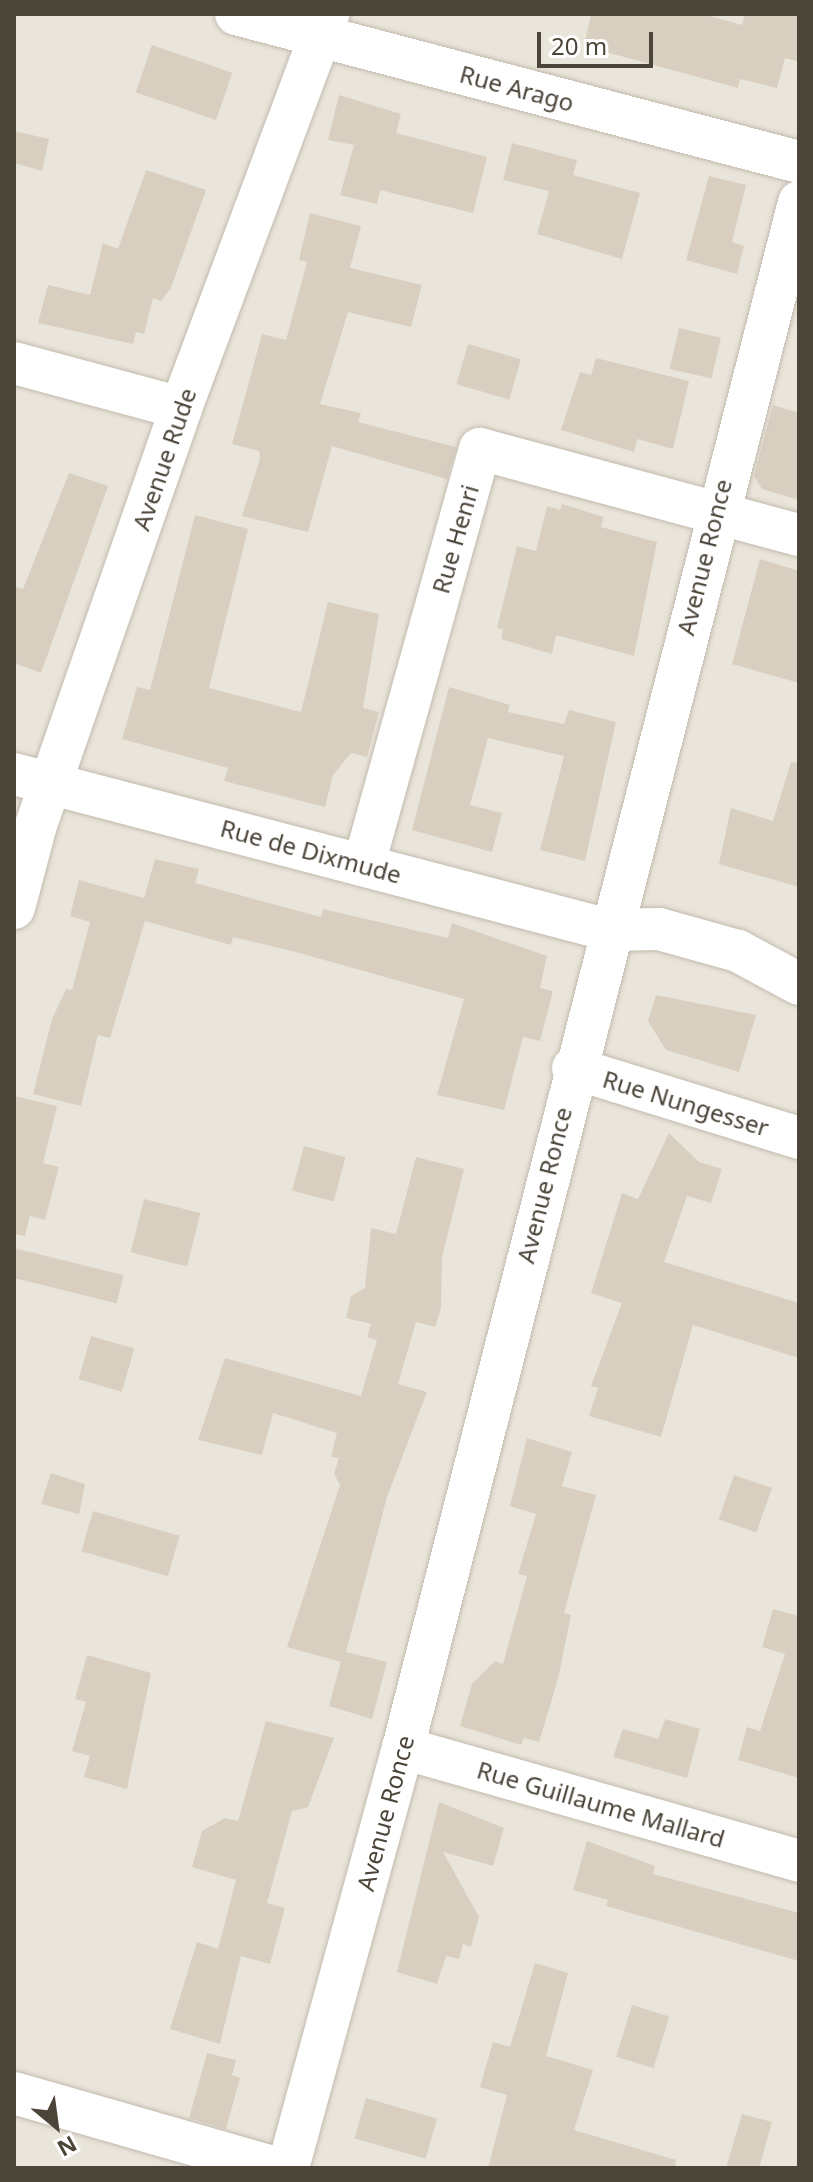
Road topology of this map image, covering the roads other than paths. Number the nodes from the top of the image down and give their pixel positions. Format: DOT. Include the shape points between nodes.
graph roads {
  1 [pos="236,14"];
  2 [pos="324,25"];
  3 [pos="799,162"];
  4 [pos="799,202"];
  5 [pos="14,363"];
  6 [pos="181,408"];
  7 [pos="715,511"];
  8 [pos="799,535"];
  9 [pos="32,779"];
  10 [pos="364,864"];
  11 [pos="14,908"];
  12 [pos="609,930"];
  13 [pos="799,984"];
  14 [pos="573,1068"];
  15 [pos="799,1138"];
  16 [pos="403,1748"];
  17 [pos="799,1861"];
  18 [pos="14,2093"];
  19 [pos="276,2168"];
  20 [pos="288,2168"];
  1 -- 2 [label="street, Rue Arago"];
  2 -- 3 [label="street, Rue Arago"];
  2 -- 6 [label="street, Avenue Rude"];
  4 -- 7 [label="street, Avenue Ronce"];
  5 -- 6 [label="street"];
  6 -- 9 [label="street, Avenue Rude"];
  7 -- 8 [label="street"];
  7 -- 10 [label="street, Rue Henri" via="480,449"];
  7 -- 12 [label="street, Avenue Ronce"];
  9 -- 10 [label="street, Rue de Dixmude"];
  9 -- 11 [label="street, Avenue Rude"];
  10 -- 12 [label="street, Rue de Dixmude"];
  12 -- 13 [label="street, Rue de Dixmude" via="659,929 738,951"];
  12 -- 14 [label="street, Avenue Ronce"];
  14 -- 15 [label="street, Rue Nungesser"];
  14 -- 16 [label="street, Avenue Ronce"];
  16 -- 17 [label="street, Rue Guillaume Mallard"];
  16 -- 20 [label="street, Avenue Ronce"];
  18 -- 19 [label="street"];
}
